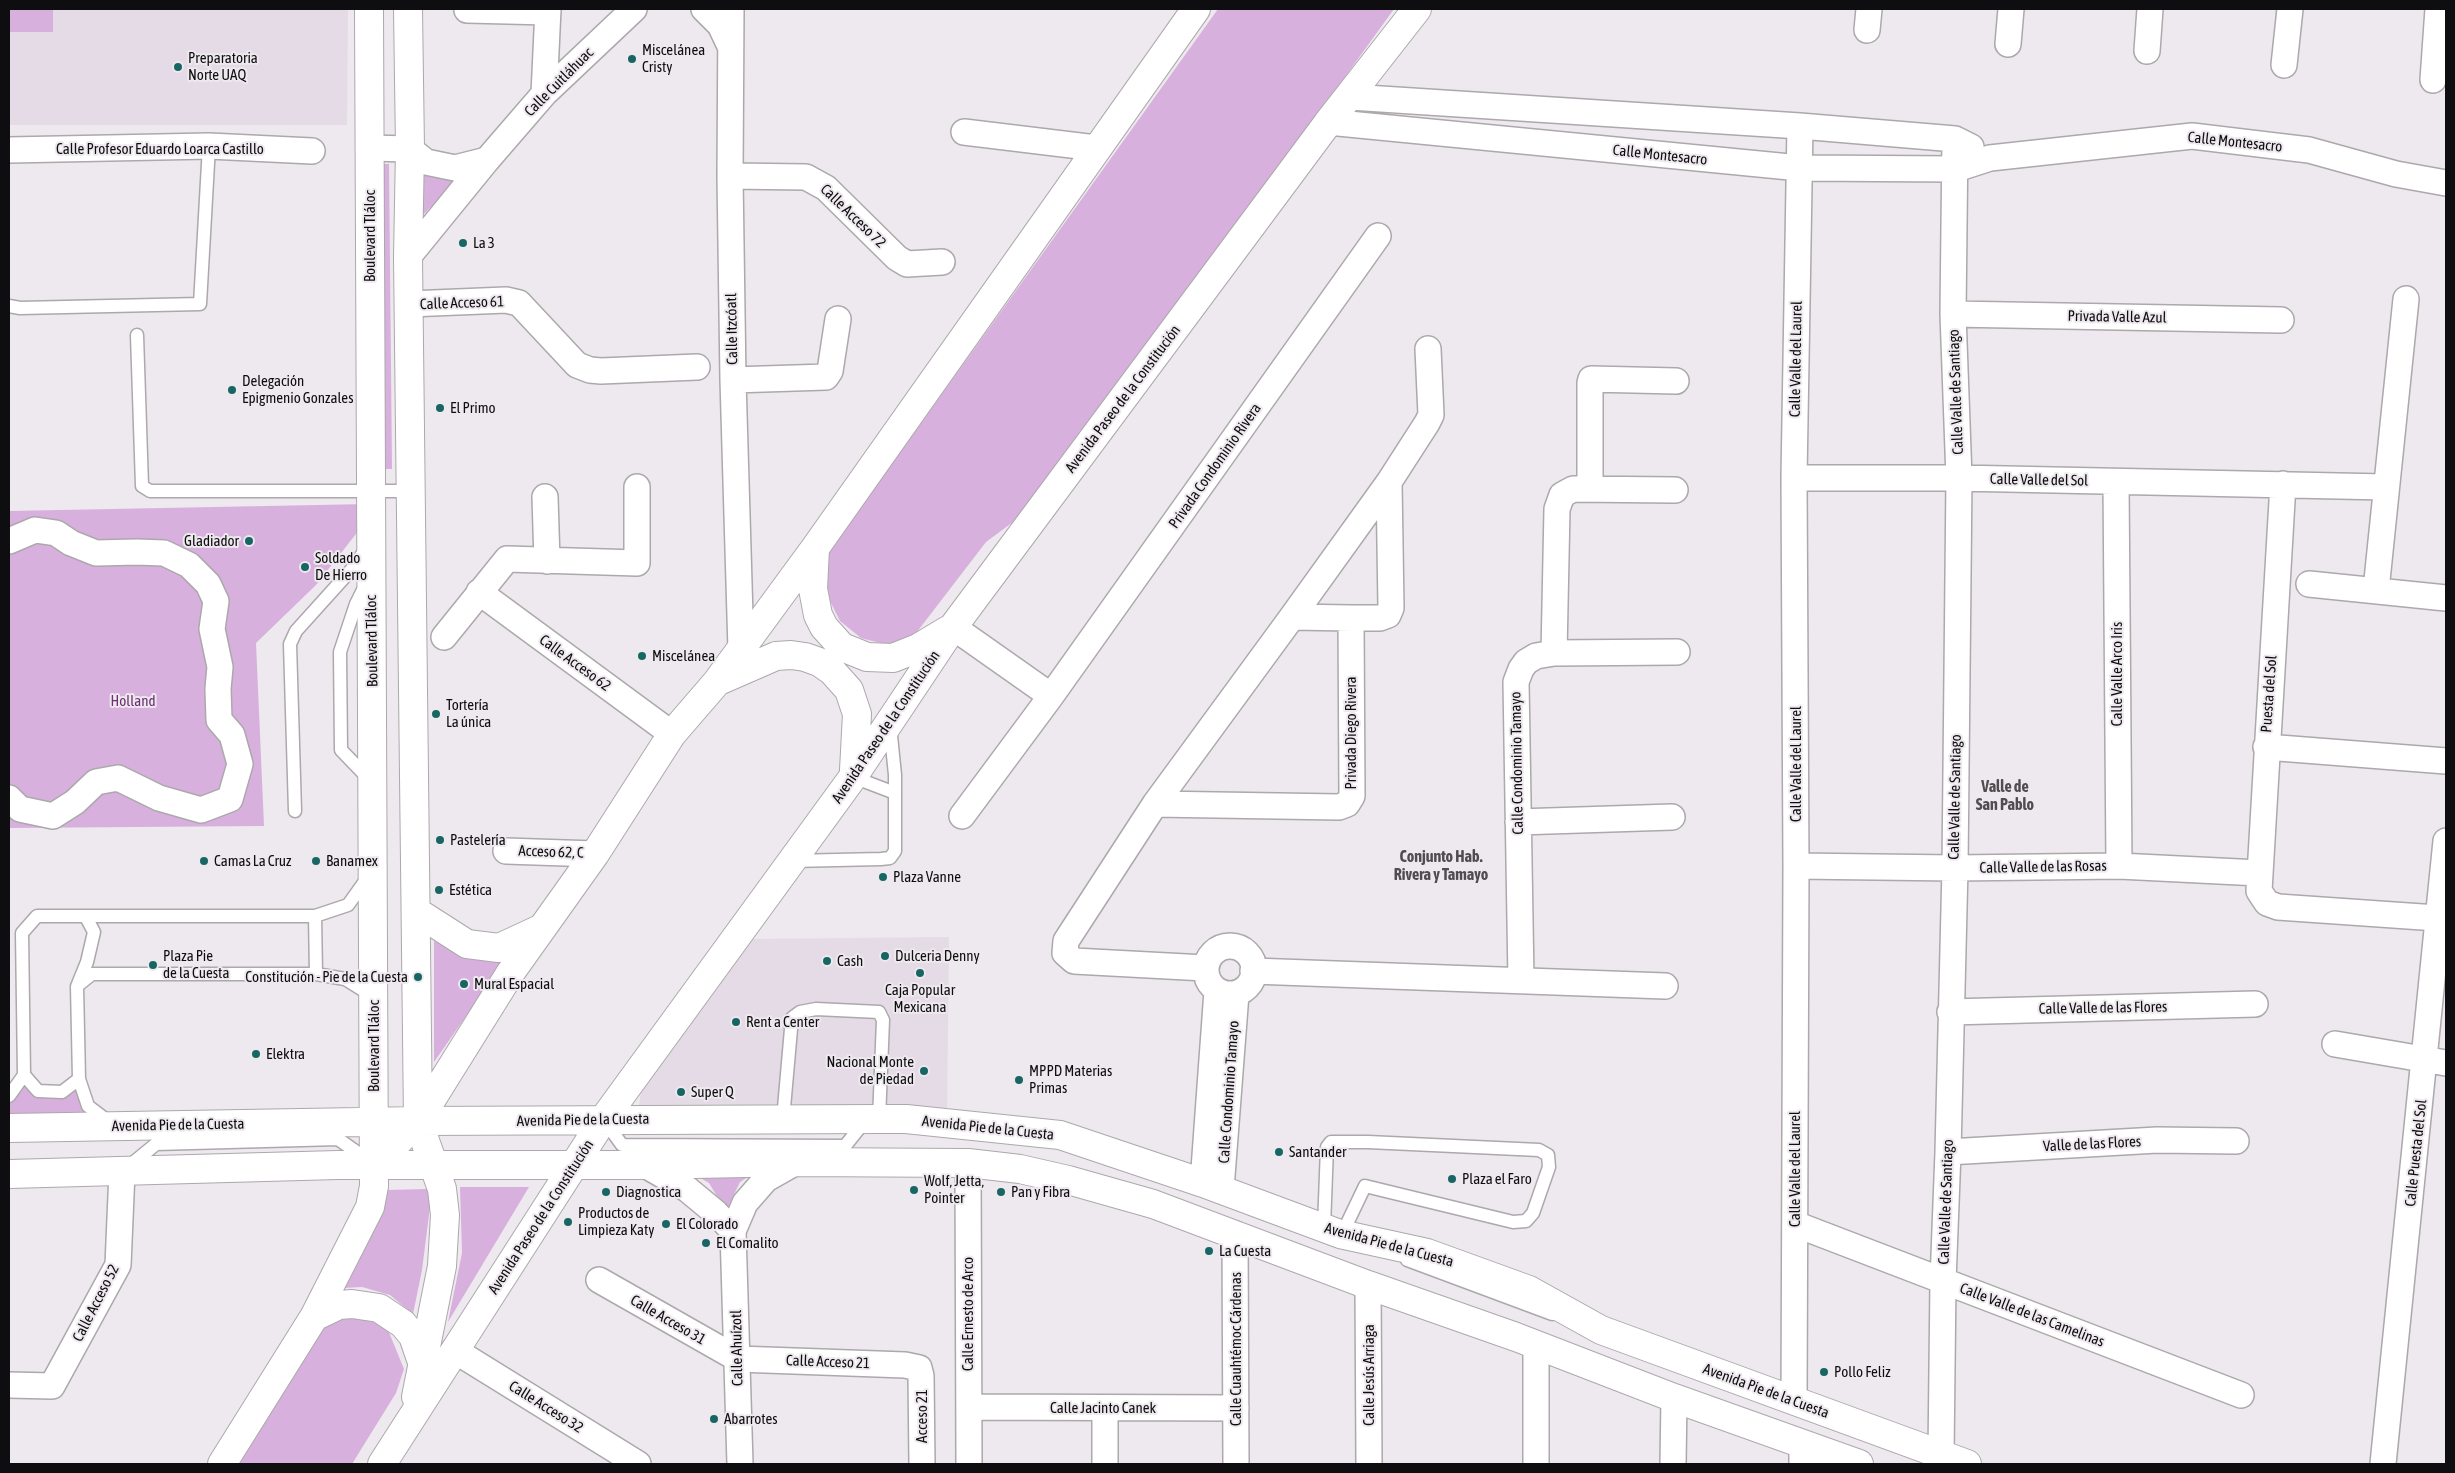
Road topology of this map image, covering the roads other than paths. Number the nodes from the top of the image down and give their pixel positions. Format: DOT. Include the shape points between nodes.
graph roads {
  1 [pos="369,9"];
  2 [pos="408,9"];
  3 [pos="634,9"];
  4 [pos="704,9"];
  5 [pos="731,9"];
  6 [pos="1196,9"];
  7 [pos="1417,9"];
  8 [pos="2011,9"];
  9 [pos="2150,9"];
  10 [pos="2290,9"];
  11 [pos="2438,9"];
  12 [pos="468,10"];
  13 [pos="548,10"];
  14 [pos="2008,44"];
  15 [pos="730,46"];
  16 [pos="2147,51"];
  17 [pos="2284,65"];
  18 [pos="2433,80"];
  19 [pos="544,94"];
  20 [pos="1350,97"];
  21 [pos="1328,122"];
  22 [pos="1800,126"];
  23 [pos="964,132"];
  24 [pos="1955,139"];
  25 [pos="209,146"];
  26 [pos="369,148"];
  27 [pos="1096,148"];
  28 [pos="410,149"];
  29 [pos="9,150"];
  30 [pos="312,151"];
  31 [pos="1990,158"];
  32 [pos="487,160"];
  33 [pos="1800,168"];
  34 [pos="1956,169"];
  35 [pos="730,176"];
  36 [pos="2446,184"];
  37 [pos="1378,236"];
  38 [pos="408,257"];
  39 [pos="942,262"];
  40 [pos="2406,299"];
  41 [pos="409,304"];
  42 [pos="9,306"];
  43 [pos="1953,314"];
  44 [pos="838,319"];
  45 [pos="2281,320"];
  46 [pos="137,335"];
  47 [pos="1428,349"];
  48 [pos="697,367"];
  49 [pos="732,380"];
  50 [pos="1676,381"];
  51 [pos="1794,478"];
  52 [pos="1959,478"];
  53 [pos="1389,482"];
  54 [pos="2116,482"];
  55 [pos="2283,484"];
  56 [pos="636,487"];
  57 [pos="2386,487"];
  58 [pos="1590,488"];
  59 [pos="371,490"];
  60 [pos="1675,490"];
  61 [pos="412,491"];
  62 [pos="545,497"];
  63 [pos="9,541"];
  64 [pos="371,542"];
  65 [pos="815,548"];
  66 [pos="547,561"];
  67 [pos="2309,584"];
  68 [pos="2376,590"];
  69 [pos="479,592"];
  70 [pos="2446,598"];
  71 [pos="1292,617"];
  72 [pos="1351,618"];
  73 [pos="953,627"];
  74 [pos="444,637"];
  75 [pos="741,650"];
  76 [pos="1677,652"];
  77 [pos="1554,653"];
  78 [pos="716,683"];
  79 [pos="1051,696"];
  80 [pos="889,720"];
  81 [pos="672,734"];
  82 [pos="2266,747"];
  83 [pos="2446,761"];
  84 [pos="853,777"];
  85 [pos="895,793"];
  86 [pos="9,798"];
  87 [pos="1155,804"];
  88 [pos="294,811"];
  89 [pos="962,816"];
  90 [pos="1672,818"];
  91 [pos="1518,822"];
  92 [pos="2446,841"];
  93 [pos="506,851"];
  94 [pos="596,854"];
  95 [pos="792,861"];
  96 [pos="1796,866"];
  97 [pos="2119,866"];
  98 [pos="1955,868"];
  99 [pos="373,871"];
  100 [pos="2259,872"];
  101 [pos="417,912"];
  102 [pos="315,916"];
  103 [pos="86,917"];
  104 [pos="2437,918"];
  105 [pos="540,929"];
  106 [pos="1205,968"];
  107 [pos="1253,971"];
  108 [pos="316,974"];
  109 [pos="1521,980"];
  110 [pos="77,986"];
  111 [pos="1665,986"];
  112 [pos="1226,992"];
  113 [pos="374,997"];
  114 [pos="2255,1004"];
  115 [pos="1950,1012"];
  116 [pos="2335,1044"];
  117 [pos="2436,1062"];
  118 [pos="24,1075"];
  119 [pos="78,1079"];
  120 [pos="9,1096"];
  121 [pos="783,1119"];
  122 [pos="873,1119"];
  123 [pos="603,1120"];
  124 [pos="418,1121"];
  125 [pos="375,1122"];
  126 [pos="115,1126"];
  127 [pos="9,1128"];
  128 [pos="2236,1141"];
  129 [pos="1948,1152"];
  130 [pos="796,1162"];
  131 [pos="968,1163"];
  132 [pos="375,1164"];
  133 [pos="434,1165"];
  134 [pos="575,1165"];
  135 [pos="645,1166"];
  136 [pos="122,1172"];
  137 [pos="9,1174"];
  138 [pos="1212,1186"];
  139 [pos="1795,1224"];
  140 [pos="1332,1231"];
  141 [pos="733,1232"];
  142 [pos="1235,1234"];
  143 [pos="599,1280"];
  144 [pos="1943,1281"];
  145 [pos="1368,1285"];
  146 [pos="314,1316"];
  147 [pos="1536,1345"];
  148 [pos="454,1350"];
  149 [pos="738,1359"];
  150 [pos="423,1364"];
  151 [pos="919,1368"];
  152 [pos="9,1385"];
  153 [pos="2241,1395"];
  154 [pos="1674,1398"];
  155 [pos="1794,1401"];
  156 [pos="969,1407"];
  157 [pos="1105,1408"];
  158 [pos="1236,1408"];
  159 [pos="412,1416"];
  160 [pos="1802,1454"];
  161 [pos="1941,1455"];
  162 [pos="222,1464"];
  163 [pos="382,1464"];
  164 [pos="638,1464"];
  165 [pos="740,1464"];
  166 [pos="922,1464"];
  167 [pos="969,1464"];
  168 [pos="1105,1464"];
  169 [pos="1236,1464"];
  170 [pos="1369,1464"];
  171 [pos="1536,1464"];
  172 [pos="1673,1464"];
  173 [pos="1859,1464"];
  174 [pos="1968,1464"];
  175 [pos="2383,1464"];
  1 -- 26 [label="street, Boulevard Tláloc"];
  2 -- 28 [label="street"];
  3 -- 19 [label="street, Calle Cuitláhuac"];
  4 -- 15 [label="street" via="720,25"];
  5 -- 15 [label="street, Calle Itzcóatl"];
  6 -- 27 [label="street"];
  7 -- 20 [label="street, Avenida Paseo de la Constitución"];
  8 -- 14 [label="street"];
  9 -- 16 [label="street"];
  10 -- 17 [label="street"];
  11 -- 18 [label="street"];
  12 -- 13 [label="street"];
  13 -- 19 [label="street"];
  15 -- 35 [label="street, Calle Itzcóatl"];
  19 -- 32 [label="street, Calle Cuitláhuac"];
  20 -- 21 [label="street, Avenida Paseo de la Constitución"];
  20 -- 22 [label="street"];
  21 -- 33 [label="street, Calle Montesacro"];
  21 -- 73 [label="street, Avenida Paseo de la Constitución"];
  22 -- 24 [label="street"];
  22 -- 33 [label="street, Calle Valle del Laurel"];
  23 -- 27 [label="street"];
  24 -- 31 [label="street"];
  24 -- 34 [label="street, Calle Valle de Santiago"];
  25 -- 29 [label="street, Calle Profesor Eduardo Loarca Castillo"];
  25 -- 30 [label="street, Calle Profesor Eduardo Loarca Castillo"];
  25 -- 42 [label="lane" via="200,304"];
  26 -- 28 [label="street"];
  26 -- 59 [label="street, Boulevard Tláloc"];
  27 -- 65 [label="street"];
  28 -- 32 [label="street" via="426,162 454,168"];
  28 -- 38 [label="street"];
  31 -- 34 [label="street, Calle Montesacro"];
  31 -- 36 [label="street, Calle Montesacro" via="2192,136 2309,150"];
  32 -- 38 [label="street, Calle Cuitláhuac"];
  33 -- 34 [label="street, Calle Montesacro"];
  33 -- 51 [label="street, Calle Valle del Laurel"];
  34 -- 43 [label="street, Calle Valle de Santiago"];
  35 -- 39 [label="street, Calle Acceso 72" via="806,176 826,188 897,258 907,264"];
  35 -- 49 [label="street, Calle Itzcóatl"];
  37 -- 79 [label="street, Privada Condominio Rivera"];
  38 -- 41 [label="street"];
  40 -- 57 [label="street"];
  41 -- 48 [label="street, Calle Acceso 61" via="506,300 519,303 577,365 590,370"];
  41 -- 61 [label="street"];
  43 -- 45 [label="street, Privada Valle Azul"];
  43 -- 52 [label="street, Calle Valle de Santiago"];
  44 -- 49 [label="street" via="830,371 826,377"];
  46 -- 59 [label="lane" via="142,486 150,491 167,492"];
  47 -- 53 [label="street" via="1431,415"];
  49 -- 75 [label="street, Calle Itzcóatl"];
  50 -- 58 [label="street" via="1592,380"];
  51 -- 52 [label="street, Calle Valle del Sol"];
  51 -- 96 [label="street, Calle Valle del Laurel"];
  52 -- 54 [label="street, Calle Valle del Sol"];
  52 -- 98 [label="street, Calle Valle de Santiago"];
  53 -- 71 [label="street"];
  53 -- 72 [label="street" via="1391,608 1388,615 1380,618"];
  54 -- 55 [label="street, Calle Valle del Sol"];
  54 -- 97 [label="street, Calle Valle Arco Iris"];
  55 -- 57 [label="street, Calle Valle del Sol"];
  55 -- 82 [label="street, Puesta del Sol"];
  56 -- 66 [label="street" via="637,563"];
  57 -- 68 [label="street"];
  58 -- 60 [label="street"];
  58 -- 77 [label="street" via="1567,491 1559,502"];
  59 -- 61 [label="lane"];
  59 -- 64 [label="street, Boulevard Tláloc"];
  61 -- 101 [label="street"];
  62 -- 66 [label="street"];
  63 -- 86 [label="street" via="34,530 56,533 96,553 164,554 189,566 208,584 216,602 212,629 220,667 219,720 232,735 240,764 230,799 202,810 159,798 118,778 96,782 75,802 53,816 20,809"];
  64 -- 88 [label="lane" via="351,570 296,631 290,644"];
  64 -- 99 [label="street, Boulevard Tláloc"];
  65 -- 73 [label="street" via="813,589 818,615 842,647 867,657 893,658 918,648"];
  65 -- 75 [label="street"];
  66 -- 69 [label="street" via="507,558"];
  67 -- 68 [label="street"];
  68 -- 70 [label="street"];
  69 -- 74 [label="street"];
  69 -- 81 [label="street, Calle Acceso 62"];
  71 -- 72 [label="street"];
  71 -- 87 [label="street"];
  72 -- 87 [label="street, Privada Diego Rivera" via="1352,796 1347,804 1339,807"];
  73 -- 79 [label="street"];
  73 -- 80 [label="street, Avenida Paseo de la Constitución"];
  75 -- 78 [label="street"];
  76 -- 77 [label="street, Calle Condominio Tamayo"];
  77 -- 91 [label="street, Calle Condominio Tamayo" via="1536,656 1526,662 1516,682"];
  78 -- 81 [label="street"];
  78 -- 84 [label="street" via="776,656 805,657 832,671 849,690 857,714"];
  79 -- 89 [label="street, Privada Condominio Rivera"];
  80 -- 84 [label="street, Avenida Paseo de la Constitución"];
  80 -- 85 [label="lane"];
  81 -- 94 [label="street"];
  82 -- 83 [label="street"];
  82 -- 100 [label="street, Puesta del Sol"];
  84 -- 85 [label="lane"];
  84 -- 95 [label="street, Avenida Paseo de la Constitución"];
  85 -- 95 [label="lane" via="895,851 890,858"];
  87 -- 106 [label="street" via="1066,941 1065,953 1074,961"];
  90 -- 91 [label="street"];
  91 -- 109 [label="street, Calle Condominio Tamayo"];
  92 -- 104 [label="street, Calle Puesta del Sol"];
  93 -- 94 [label="street, Acceso 62, C"];
  94 -- 105 [label="street"];
  95 -- 123 [label="street, Avenida Paseo de la Constitución"];
  96 -- 98 [label="street, Calle Valle de las Rosas"];
  96 -- 139 [label="street, Calle Valle del Laurel"];
  97 -- 98 [label="street, Calle Valle de las Rosas"];
  97 -- 100 [label="street, Calle Valle de las Rosas"];
  98 -- 115 [label="street, Calle Valle de Santiago"];
  99 -- 102 [label="lane" via="348,905"];
  99 -- 113 [label="street, Boulevard Tláloc"];
  100 -- 104 [label="street, Puesta del Sol" via="2259,891 2267,903 2278,906"];
  101 -- 105 [label="street" via="467,944 499,948"];
  101 -- 124 [label="street"];
  102 -- 103 [label="lane"];
  102 -- 108 [label="lane"];
  103 -- 110 [label="lane" via="94,932"];
  103 -- 118 [label="lane" via="37,916 22,933"];
  104 -- 117 [label="street, Calle Puesta del Sol"];
  105 -- 124 [label="street"];
  106 -- 107 [label="street" via="1217,949 1232,946 1246,951"];
  106 -- 112 [label="street" via="1208,981"];
  107 -- 109 [label="street"];
  107 -- 112 [label="street" via="1249,986"];
  108 -- 110 [label="lane" via="92,974"];
  108 -- 113 [label="lane" via="345,979"];
  109 -- 111 [label="street"];
  110 -- 119 [label="lane"];
  112 -- 138 [label="street, Calle Condominio Tamayo"];
  113 -- 125 [label="street, Boulevard Tláloc"];
  114 -- 115 [label="street, Calle Valle de las Flores"];
  115 -- 129 [label="street, Calle Valle de Santiago"];
  116 -- 117 [label="street"];
  117 -- 175 [label="street, Calle Puesta del Sol"];
  118 -- 119 [label="lane" via="38,1091 62,1092"];
  118 -- 120 [label="lane"];
  119 -- 126 [label="lane" via="88,1106"];
  121 -- 122 [label="street, Avenida Pie de la Cuesta"];
  121 -- 122 [label="lane" via="792,1018 800,1012 816,1009 879,1012 883,1020"];
  121 -- 123 [label="street, Avenida Pie de la Cuesta"];
  122 -- 123 [label="lane" via="845,1146 622,1145"];
  122 -- 138 [label="street, Avenida Pie de la Cuesta" via="906,1119 1060,1135"];
  123 -- 124 [label="street, Avenida Pie de la Cuesta"];
  123 -- 134 [label="street, Avenida Paseo de la Constitución"];
  124 -- 125 [label="street, Avenida Pie de la Cuesta"];
  124 -- 132 [label="street"];
  124 -- 133 [label="street"];
  125 -- 126 [label="street, Avenida Pie de la Cuesta"];
  125 -- 132 [label="street, Boulevard Tláloc"];
  126 -- 127 [label="street, Avenida Pie de la Cuesta"];
  128 -- 129 [label="street, Valle de las Flores" via="2157,1140"];
  129 -- 144 [label="street, Calle Valle de Santiago"];
  130 -- 131 [label="street"];
  130 -- 135 [label="street"];
  130 -- 141 [label="street, Calle Ahuízotl" via="766,1179 745,1203"];
  131 -- 142 [label="street" via="1020,1169 1068,1180 1153,1204"];
  131 -- 156 [label="street, Calle Ernesto de Arco"];
  132 -- 133 [label="street"];
  132 -- 136 [label="street"];
  132 -- 146 [label="street" via="370,1207"];
  133 -- 134 [label="street"];
  133 -- 150 [label="street" via="442,1189 445,1215 442,1266"];
  134 -- 135 [label="street"];
  134 -- 148 [label="street, Avenida Paseo de la Constitución"];
  135 -- 141 [label="street" via="687,1189"];
  136 -- 137 [label="street"];
  136 -- 152 [label="street, Calle Acceso 52" via="118,1265 52,1386"];
  138 -- 140 [label="street, Avenida Pie de la Cuesta"];
  139 -- 144 [label="street, Calle Valle de las Camelinas"];
  139 -- 155 [label="street, Calle Valle del Laurel"];
  140 -- 140 [label="lane" via="1327,1147 1331,1142 1538,1150 1548,1155 1549,1167 1533,1213 1526,1221 1513,1222 1366,1186"];
  140 -- 155 [label="street, Avenida Pie de la Cuesta" via="1427,1252 1520,1287 1601,1330"];
  141 -- 149 [label="street, Calle Ahuízotl"];
  142 -- 145 [label="street"];
  142 -- 158 [label="street, Calle Cuauhtémoc Cárdenas"];
  143 -- 149 [label="street, Calle Acceso 31"];
  144 -- 153 [label="street, Calle Valle de las Camelinas"];
  144 -- 161 [label="street, Calle Valle de Santiago"];
  145 -- 147 [label="street"];
  145 -- 170 [label="street, Calle Jesús Arriaga"];
  146 -- 150 [label="street" via="339,1305 379,1308 403,1324 413,1336"];
  146 -- 162 [label="street"];
  147 -- 154 [label="street"];
  147 -- 171 [label="street"];
  148 -- 159 [label="street, Avenida Paseo de la Constitución"];
  148 -- 164 [label="street, Calle Acceso 32"];
  149 -- 151 [label="street, Calle Acceso 21"];
  149 -- 165 [label="street, Calle Ahuízotl"];
  150 -- 159 [label="street"];
  151 -- 166 [label="street, Acceso 21"];
  154 -- 160 [label="street"];
  154 -- 172 [label="street"];
  155 -- 161 [label="street, Avenida Pie de la Cuesta"];
  156 -- 157 [label="street, Calle Jacinto Canek"];
  156 -- 167 [label="street, Calle Ernesto de Arco"];
  157 -- 158 [label="street, Calle Jacinto Canek"];
  157 -- 168 [label="street"];
  158 -- 169 [label="street, Calle Cuauhtémoc Cárdenas"];
  159 -- 163 [label="street, Avenida Paseo de la Constitución"];
  160 -- 173 [label="street"];
  161 -- 174 [label="street, Avenida Pie de la Cuesta"];
}
